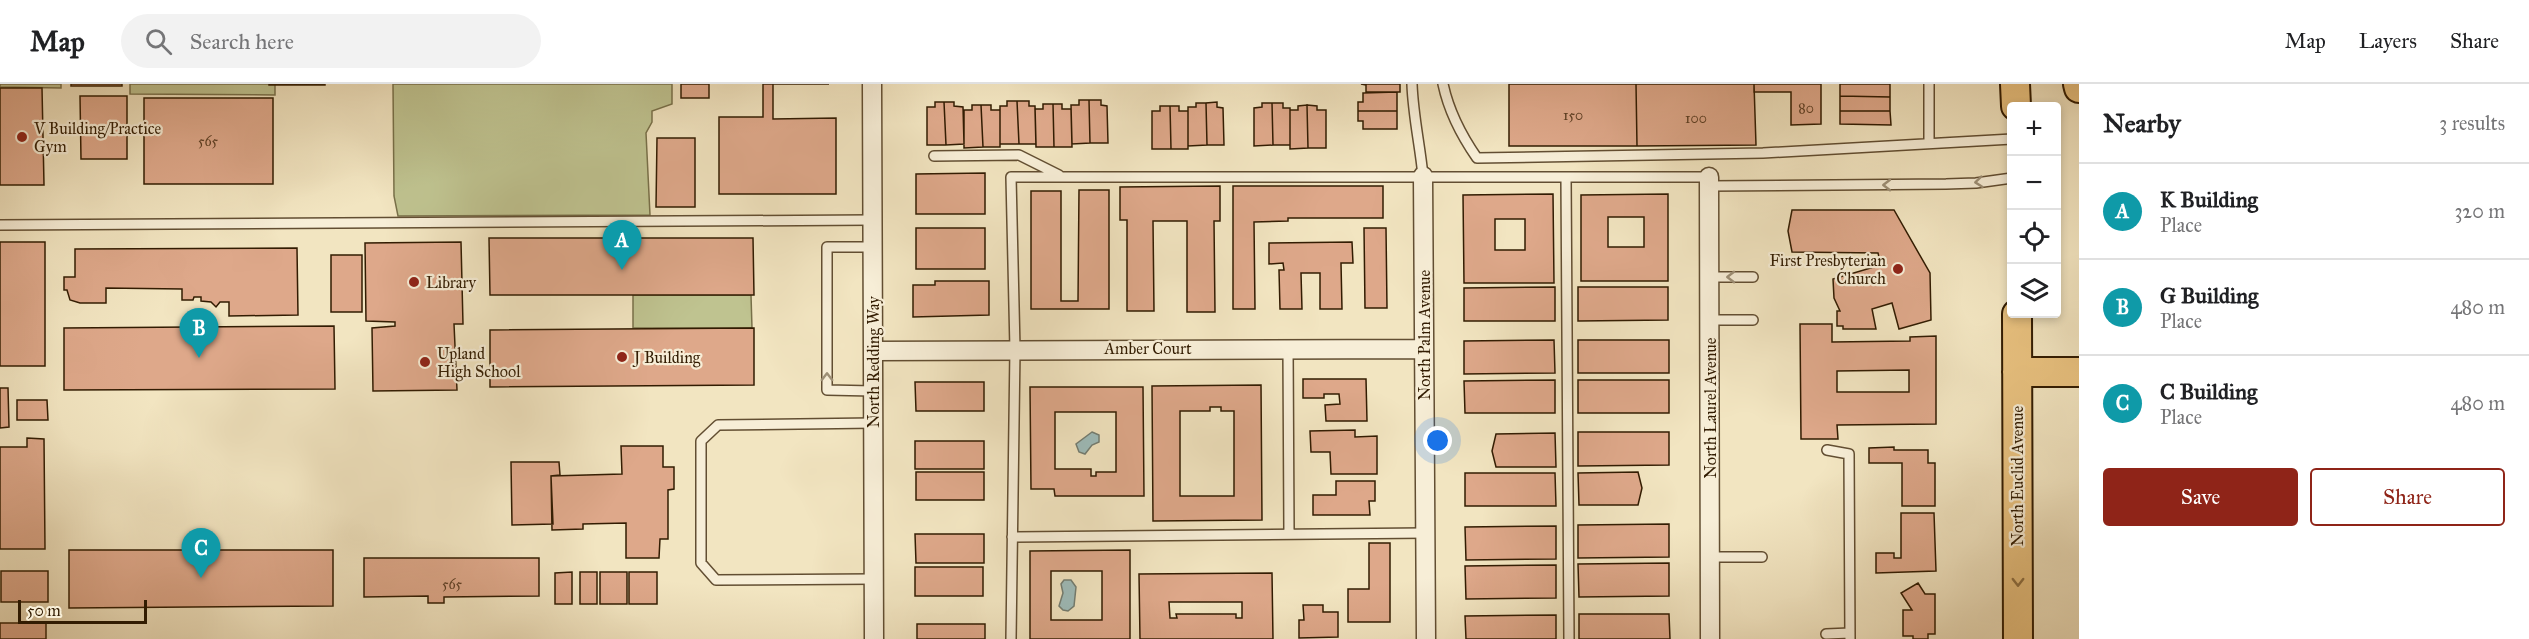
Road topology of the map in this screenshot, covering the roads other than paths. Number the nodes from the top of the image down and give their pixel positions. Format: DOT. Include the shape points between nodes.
graph roads {
  1 [pos="872,84"];
  2 [pos="1412,84"];
  3 [pos="1443,84"];
  4 [pos="1929,84"];
  5 [pos="2015,84"];
  6 [pos="2016,102"];
  7 [pos="2007,139"];
  8 [pos="1929,142"];
  9 [pos="934,156"];
  10 [pos="1423,176"];
  11 [pos="1062,177"];
  12 [pos="1566,177"];
  13 [pos="2007,179"];
  14 [pos="1709,182"];
  15 [pos="872,220"];
  16 [pos="0,225"];
  17 [pos="872,247"];
  18 [pos="1710,278"];
  19 [pos="1753,278"];
  20 [pos="2017,318"];
  21 [pos="1710,320"];
  22 [pos="1753,320"];
  23 [pos="1288,348"];
  24 [pos="1015,349"];
  25 [pos="1424,349"];
  26 [pos="873,351"];
  27 [pos="2017,372"];
  28 [pos="2079,372"];
  29 [pos="873,391"];
  30 [pos="873,423"];
  31 [pos="1827,450"];
  32 [pos="1289,533"];
  33 [pos="1426,533"];
  34 [pos="1012,537"];
  35 [pos="1711,557"];
  36 [pos="1762,557"];
  37 [pos="874,579"];
  38 [pos="1826,634"];
  39 [pos="1850,636"];
  40 [pos="874,639"];
  41 [pos="1011,639"];
  42 [pos="1426,639"];
  43 [pos="1569,639"];
  44 [pos="1710,639"];
  45 [pos="2018,639"];
  1 -- 15 [label="street, North Redding Way"];
  2 -- 10 [label="lane"];
  3 -- 8 [label="lane" via="1462,137 1477,158 1763,153"];
  4 -- 8 [label="lane"];
  5 -- 6 [label="main road"];
  7 -- 8 [label="lane"];
  9 -- 11 [label="lane" via="1019,155"];
  10 -- 11 [label="lane"];
  10 -- 12 [label="lane"];
  10 -- 25 [label="street, North Palm Avenue"];
  11 -- 24 [label="lane" via="1011,177"];
  12 -- 14 [label="lane"];
  12 -- 43 [label="lane"];
  13 -- 14 [label="lane, one-way" via="1946,184"];
  14 -- 18 [label="street, North Laurel Avenue"];
  15 -- 16 [label="lane"];
  15 -- 17 [label="street, North Redding Way"];
  17 -- 26 [label="street, North Redding Way"];
  29 -- 17 [label="lane, one-way" via="827,390 827,247"];
  19 -- 18 [label="lane, one-way"];
  18 -- 21 [label="street, North Laurel Avenue"];
  20 -- 27 [label="main road, North Euclid Avenue"];
  21 -- 22 [label="lane"];
  21 -- 35 [label="street, North Laurel Avenue"];
  23 -- 24 [label="street, Amber Court"];
  23 -- 25 [label="street, Amber Court"];
  23 -- 32 [label="lane"];
  24 -- 26 [label="street, Amber Court"];
  24 -- 34 [label="lane"];
  25 -- 33 [label="street, North Palm Avenue"];
  26 -- 29 [label="street, North Redding Way"];
  27 -- 28 [label="main road"];
  27 -- 45 [label="main road, North Euclid Avenue, one-way"];
  29 -- 30 [label="street, North Redding Way"];
  30 -- 37 [label="street, North Redding Way"];
  30 -- 37 [label="lane" via="718,425 701,441 701,563 716,580"];
  31 -- 39 [label="lane" via="1849,454"];
  32 -- 33 [label="lane"];
  32 -- 34 [label="lane"];
  33 -- 42 [label="street, North Palm Avenue"];
  34 -- 41 [label="lane"];
  35 -- 36 [label="lane"];
  35 -- 44 [label="street, North Laurel Avenue"];
  37 -- 40 [label="street, North Redding Way"];
  38 -- 39 [label="lane"];
}
